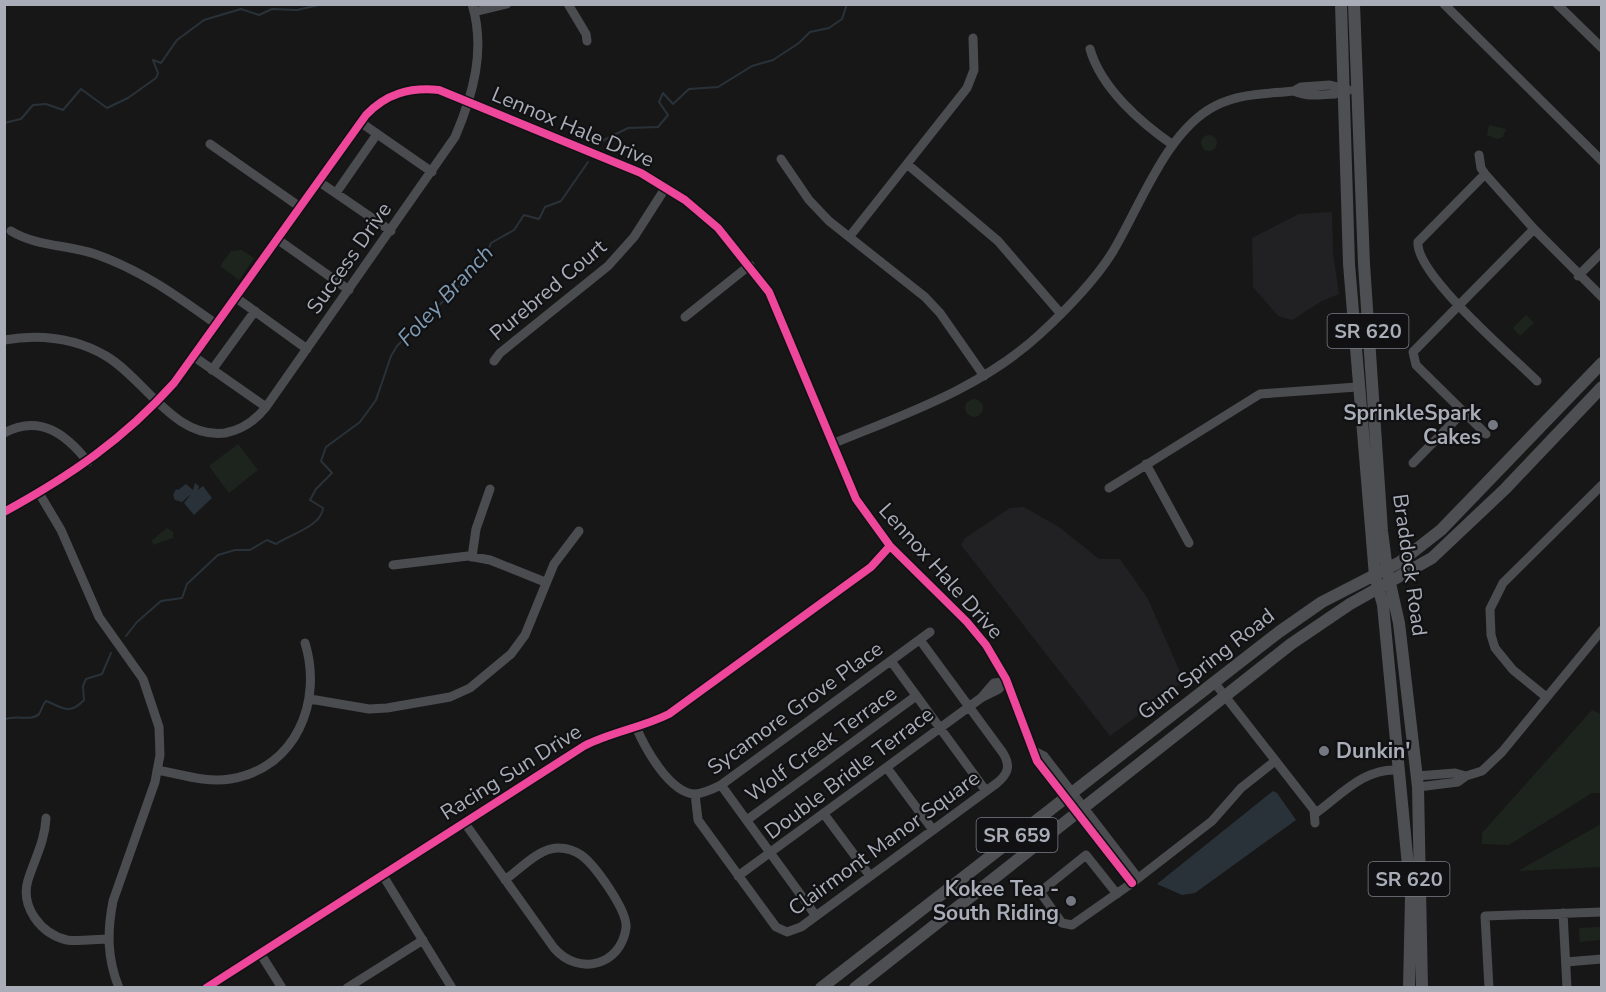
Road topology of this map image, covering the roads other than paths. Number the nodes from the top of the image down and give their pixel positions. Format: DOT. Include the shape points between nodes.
graph roads {
  1 [pos="507,4"];
  2 [pos="568,4"];
  3 [pos="1341,4"];
  4 [pos="1354,4"];
  5 [pos="1443,4"];
  6 [pos="1557,4"];
  7 [pos="473,8"];
  8 [pos="973,38"];
  9 [pos="587,41"];
  10 [pos="1602,48"];
  11 [pos="1090,49"];
  12 [pos="1347,90"];
  13 [pos="469,103"];
  14 [pos="360,122"];
  15 [pos="377,134"];
  16 [pos="210,144"];
  17 [pos="1173,145"];
  18 [pos="1479,155"];
  19 [pos="781,159"];
  20 [pos="1602,161"];
  21 [pos="907,164"];
  22 [pos="432,172"];
  23 [pos="1485,174"];
  24 [pos="318,181"];
  25 [pos="666,187"];
  26 [pos="336,193"];
  27 [pos="300,207"];
  28 [pos="1534,228"];
  29 [pos="10,231"];
  30 [pos="391,231"];
  31 [pos="850,236"];
  32 [pos="277,239"];
  33 [pos="1602,252"];
  34 [pos="1349,264"];
  35 [pos="750,266"];
  36 [pos="1578,276"];
  37 [pos="349,290"];
  38 [pos="236,297"];
  39 [pos="1602,297"];
  40 [pos="1459,305"];
  41 [pos="255,311"];
  42 [pos="1061,314"];
  43 [pos="685,317"];
  44 [pos="216,324"];
  45 [pos="1368,325"];
  46 [pos="4,339"];
  47 [pos="307,349"];
  48 [pos="193,356"];
  49 [pos="494,361"];
  50 [pos="1602,363"];
  51 [pos="212,370"];
  52 [pos="984,376"];
  53 [pos="1537,381"];
  54 [pos="1358,387"];
  55 [pos="1602,387"];
  56 [pos="158,401"];
  57 [pos="266,407"];
  58 [pos="1463,412"];
  59 [pos="4,433"];
  60 [pos="1486,434"];
  61 [pos="832,444"];
  62 [pos="1376,446"];
  63 [pos="88,462"];
  64 [pos="1413,462"];
  65 [pos="1146,464"];
  66 [pos="1602,485"];
  67 [pos="1109,488"];
  68 [pos="490,489"];
  69 [pos="39,493"];
  70 [pos="4,512"];
  71 [pos="579,531"];
  72 [pos="1189,543"];
  73 [pos="890,546"];
  74 [pos="472,557"];
  75 [pos="393,565"];
  76 [pos="1387,570"];
  77 [pos="1375,576"];
  78 [pos="545,582"];
  79 [pos="1384,586"];
  80 [pos="1602,630"];
  81 [pos="930,632"];
  82 [pos="920,640"];
  83 [pos="305,642"];
  84 [pos="891,661"];
  85 [pos="1004,681"];
  86 [pos="1214,682"];
  87 [pos="916,696"];
  88 [pos="1545,696"];
  89 [pos="1225,697"];
  90 [pos="310,699"];
  91 [pos="969,706"];
  92 [pos="636,727"];
  93 [pos="940,728"];
  94 [pos="1275,761"];
  95 [pos="887,768"];
  96 [pos="157,770"];
  97 [pos="1398,770"];
  98 [pos="1418,781"];
  99 [pos="721,785"];
  100 [pos="986,791"];
  101 [pos="695,794"];
  102 [pos="1069,795"];
  103 [pos="1082,810"];
  104 [pos="824,814"];
  105 [pos="46,818"];
  106 [pos="747,820"];
  107 [pos="464,822"];
  108 [pos="933,830"];
  109 [pos="770,853"];
  110 [pos="1422,867"];
  111 [pos="382,874"];
  112 [pos="738,876"];
  113 [pos="870,876"];
  114 [pos="505,880"];
  115 [pos="1135,881"];
  116 [pos="1117,894"];
  117 [pos="1602,912"];
  118 [pos="1563,913"];
  119 [pos="816,916"];
  120 [pos="109,939"];
  121 [pos="423,940"];
  122 [pos="260,953"];
  123 [pos="1602,959"];
  124 [pos="1566,962"];
  125 [pos="362,978"];
  126 [pos="119,987"];
  127 [pos="206,987"];
  128 [pos="282,987"];
  129 [pos="347,987"];
  130 [pos="368,987"];
  131 [pos="452,987"];
  132 [pos="821,987"];
  133 [pos="855,987"];
  134 [pos="1409,987"];
  135 [pos="1422,987"];
  136 [pos="1489,987"];
  137 [pos="1567,987"];
  1 -- 7 [label="street"];
  2 -- 9 [label="street"];
  3 -- 12 [label="main road, Braddock Road"];
  4 -- 12 [label="main road, Braddock Road / SR 620"];
  5 -- 20 [label="street"];
  6 -- 10 [label="street"];
  7 -- 13 [label="street, Success Drive" via="478,50"];
  8 -- 21 [label="street" via="974,69 967,88"];
  11 -- 17 [label="street" via="1094,61 1134,117"];
  12 -- 17 [label="street" via="1335,94 1294,92 1230,99 1192,121"];
  12 -- 34 [label="main road, Braddock Road"];
  12 -- 45 [label="main road, Braddock Road / SR 620"];
  13 -- 14 [label="street, Lennox Hale Drive" via="439,90 404,91 376,104"];
  13 -- 22 [label="street, Success Drive" via="455,137"];
  13 -- 25 [label="street, Lennox Hale Drive" via="618,163"];
  14 -- 15 [label="street"];
  14 -- 24 [label="street, Lennox Hale Drive"];
  15 -- 22 [label="street"];
  15 -- 26 [label="street"];
  16 -- 27 [label="street"];
  17 -- 42 [label="street" via="1111,253"];
  18 -- 23 [label="street"];
  19 -- 31 [label="street" via="810,200"];
  21 -- 31 [label="street"];
  21 -- 42 [label="street" via="998,241"];
  22 -- 30 [label="street, Success Drive"];
  23 -- 28 [label="street"];
  23 -- 40 [label="street" via="1418,242 1422,263"];
  24 -- 26 [label="street"];
  24 -- 27 [label="street, Lennox Hale Drive"];
  25 -- 35 [label="street, Lennox Hale Drive" via="718,228"];
  25 -- 49 [label="street, Purebred Court" via="634,237 608,266"];
  26 -- 30 [label="street"];
  27 -- 32 [label="street, Lennox Hale Drive"];
  28 -- 36 [label="street"];
  28 -- 40 [label="street"];
  29 -- 44 [label="street" via="118,263 159,283"];
  30 -- 37 [label="street, Success Drive"];
  31 -- 52 [label="street" via="940,312"];
  32 -- 37 [label="street"];
  32 -- 38 [label="street, Lennox Hale Drive"];
  33 -- 36 [label="street"];
  34 -- 45 [label="main road" via="1359,276 1362,317"];
  34 -- 54 [label="main road, Braddock Road"];
  35 -- 43 [label="street"];
  35 -- 61 [label="street, Lennox Hale Drive" via="769,292"];
  36 -- 39 [label="street"];
  37 -- 47 [label="street, Success Drive"];
  38 -- 41 [label="street"];
  38 -- 44 [label="street, Lennox Hale Drive"];
  40 -- 53 [label="street"];
  40 -- 58 [label="street" via="1413,352 1412,358"];
  41 -- 47 [label="street"];
  41 -- 51 [label="street"];
  42 -- 52 [label="street"];
  44 -- 48 [label="street, Lennox Hale Drive"];
  45 -- 62 [label="main road, Braddock Road / SR 620"];
  46 -- 56 [label="street, Success Drive" via="57,338 91,348 117,364"];
  47 -- 57 [label="street, Success Drive"];
  48 -- 51 [label="street"];
  48 -- 56 [label="street, Lennox Hale Drive"];
  50 -- 76 [label="main road, Gum Spring Road / SR 659" via="1441,530"];
  51 -- 57 [label="street"];
  52 -- 61 [label="street" via="930,404"];
  54 -- 62 [label="main road" via="1363,391 1369,434"];
  54 -- 65 [label="street" via="1260,394"];
  54 -- 77 [label="main road, Braddock Road"];
  55 -- 79 [label="main road, Gum Spring Road / SR 659" via="1446,546"];
  56 -- 57 [label="street, Success Drive" via="187,426 207,433 235,431"];
  56 -- 63 [label="street, Lennox Hale Drive"];
  58 -- 60 [label="street"];
  58 -- 64 [label="street"];
  59 -- 63 [label="street" via="29,425 48,427 73,442"];
  61 -- 73 [label="street, Lennox Hale Drive" via="856,499"];
  62 -- 76 [label="main road, Braddock Road / SR 620"];
  63 -- 69 [label="street, Lennox Hale Drive"];
  65 -- 67 [label="street"];
  65 -- 72 [label="street"];
  66 -- 88 [label="street" via="1503,583 1490,609 1496,648 1508,665"];
  68 -- 74 [label="street" via="476,529"];
  69 -- 70 [label="street, Lennox Hale Drive"];
  69 -- 96 [label="street" via="61,530 99,617 135,665 149,692 160,735"];
  71 -- 78 [label="street"];
  73 -- 85 [label="street, Lennox Hale Drive" via="967,622 986,645"];
  73 -- 92 [label="street, Racing Sun Drive" via="871,567 669,714"];
  74 -- 75 [label="street"];
  74 -- 78 [label="street"];
  76 -- 77 [label="main road, Gum Spring Road / SR 659"];
  76 -- 79 [label="main road, Braddock Road / SR 620"];
  77 -- 79 [label="main road, Braddock Road"];
  77 -- 86 [label="main road, Gum Spring Road / SR 659" via="1322,602"];
  78 -- 90 [label="street" via="521,640 492,672 470,688 450,697 387,708 369,709"];
  79 -- 89 [label="main road, Gum Spring Road / SR 659" via="1319,623"];
  79 -- 97 [label="main road, Braddock Road / SR 620"];
  79 -- 98 [label="main road, Braddock Road / SR 620" via="1399,623"];
  80 -- 88 [label="street"];
  81 -- 82 [label="street, Sycamore Grove Place"];
  82 -- 84 [label="street, Sycamore Grove Place"];
  82 -- 91 [label="street, Clairmont Manor Square"];
  83 -- 90 [label="street" via="310,659"];
  84 -- 87 [label="street"];
  84 -- 99 [label="street, Sycamore Grove Place"];
  85 -- 91 [label="street, Double Bridle Terrace" via="994,682"];
  85 -- 102 [label="street, Lennox Hale Drive" via="1026,735"];
  86 -- 89 [label="street"];
  86 -- 102 [label="main road, Gum Spring Road / SR 659"];
  87 -- 93 [label="street"];
  87 -- 106 [label="street, Wolf Creek Terrace"];
  88 -- 98 [label="street" via="1502,753 1482,771 1458,782"];
  89 -- 94 [label="street"];
  89 -- 103 [label="main road, Gum Spring Road / SR 659"];
  90 -- 96 [label="street" via="298,734 286,751 244,776 214,780"];
  91 -- 93 [label="street, Double Bridle Terrace"];
  91 -- 100 [label="street, Clairmont Manor Square" via="1008,763 1005,776"];
  92 -- 101 [label="street, Sycamore Grove Place" via="642,742 676,787"];
  92 -- 107 [label="street, Racing Sun Drive" via="584,746"];
  93 -- 95 [label="street, Double Bridle Terrace"];
  93 -- 100 [label="street"];
  94 -- 97 [label="street" via="1316,818 1366,776 1381,770"];
  94 -- 115 [label="street" via="1241,788 1212,821"];
  95 -- 104 [label="street, Double Bridle Terrace"];
  95 -- 108 [label="street"];
  96 -- 120 [label="street" via="113,901"];
  97 -- 110 [label="main road" via="1407,783"];
  97 -- 134 [label="main road, Braddock Road / SR 620" via="1411,909"];
  98 -- 110 [label="main road, Braddock Road / SR 620"];
  99 -- 101 [label="street, Sycamore Grove Place"];
  99 -- 106 [label="street"];
  100 -- 108 [label="street, Clairmont Manor Square"];
  101 -- 112 [label="street, Clairmont Manor Square" via="698,820"];
  102 -- 103 [label="street, Lennox Hale Drive"];
  102 -- 132 [label="main road, Gum Spring Road / SR 659"];
  103 -- 115 [label="street, Lennox Hale Drive"];
  103 -- 133 [label="main road, Gum Spring Road / SR 659"];
  104 -- 109 [label="street, Double Bridle Terrace"];
  104 -- 113 [label="street"];
  105 -- 120 [label="street" via="45,837 27,883 30,911 56,937"];
  106 -- 109 [label="street"];
  107 -- 111 [label="street, Racing Sun Drive"];
  107 -- 114 [label="street"];
  108 -- 113 [label="street, Clairmont Manor Square"];
  109 -- 112 [label="street, Double Bridle Terrace"];
  109 -- 119 [label="street"];
  110 -- 135 [label="main road, Braddock Road / SR 620"];
  111 -- 121 [label="street"];
  111 -- 122 [label="street, Racing Sun Drive"];
  112 -- 119 [label="street, Clairmont Manor Square" via="779,930 792,932"];
  113 -- 119 [label="street, Clairmont Manor Square"];
  114 -- 114 [label="street" via="568,962 590,965 619,946 626,929 622,909 580,854 558,848 546,850"];
  115 -- 116 [label="street"];
  116 -- 116 [label="street" via="1067,926 1040,892 1086,855"];
  117 -- 118 [label="street"];
  118 -- 124 [label="street"];
  118 -- 136 [label="street" via="1485,916"];
  120 -- 126 [label="street" via="112,970"];
  121 -- 125 [label="street"];
  121 -- 131 [label="street"];
  122 -- 127 [label="street, Racing Sun Drive"];
  122 -- 128 [label="street"];
  123 -- 124 [label="street"];
  124 -- 137 [label="street"];
  125 -- 129 [label="street"];
  125 -- 130 [label="street"];
}
